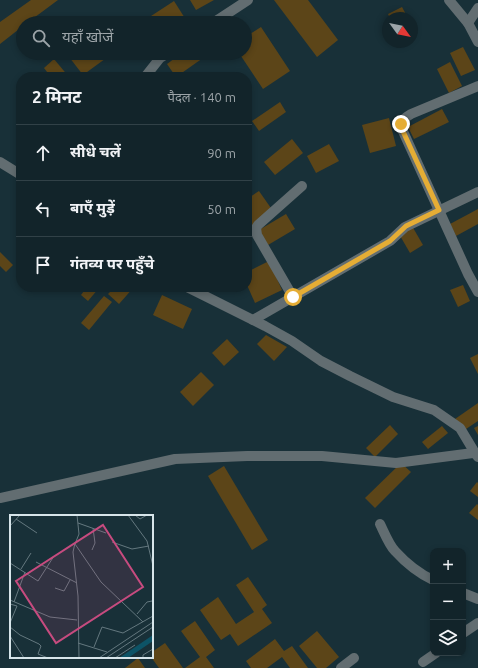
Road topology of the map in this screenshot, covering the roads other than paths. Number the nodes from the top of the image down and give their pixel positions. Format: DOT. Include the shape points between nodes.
graph roads {
  1 [pos="248,0"];
  2 [pos="449,0"];
  3 [pos="478,8"];
  4 [pos="224,16"];
  5 [pos="468,23"];
  6 [pos="478,42"];
  7 [pos="158,60"];
  8 [pos="149,72"];
  9 [pos="478,86"];
  10 [pos="0,162"];
  11 [pos="16,172"];
  12 [pos="302,186"];
  13 [pos="478,192"];
  14 [pos="439,210"];
  15 [pos="197,292"];
  16 [pos="478,292"];
  17 [pos="293,297"];
  18 [pos="253,320"];
  19 [pos="476,455"];
  20 [pos="0,498"];
  21 [pos="380,524"];
  22 [pos="430,578"];
  23 [pos="466,594"];
  24 [pos="478,599"];
  25 [pos="478,623"];
  26 [pos="466,631"];
  27 [pos="432,656"];
  28 [pos="354,658"];
  29 [pos="424,662"];
  30 [pos="341,668"];
  1 -- 4 [label="street"];
  2 -- 5 [label="street"];
  3 -- 5 [label="street"];
  5 -- 6 [label="street"];
  7 -- 8 [label="street"];
  9 -- 14 [label="street" via="411,114 401,124"];
  10 -- 11 [label="street"];
  12 -- 17 [label="street" via="256,228 257,235"];
  13 -- 14 [label="street"];
  14 -- 16 [label="street"];
  14 -- 17 [label="street" via="406,226 390,241"];
  15 -- 18 [label="street"];
  17 -- 18 [label="street"];
  18 -- 19 [label="street" via="292,341 321,361 393,398 434,410 460,428"];
  19 -- 20 [label="street" via="396,463 322,456 175,459"];
  21 -- 22 [label="street" via="394,551"];
  23 -- 24 [label="street"];
  25 -- 26 [label="street"];
  27 -- 29 [label="street"];
  28 -- 30 [label="street"];
}
